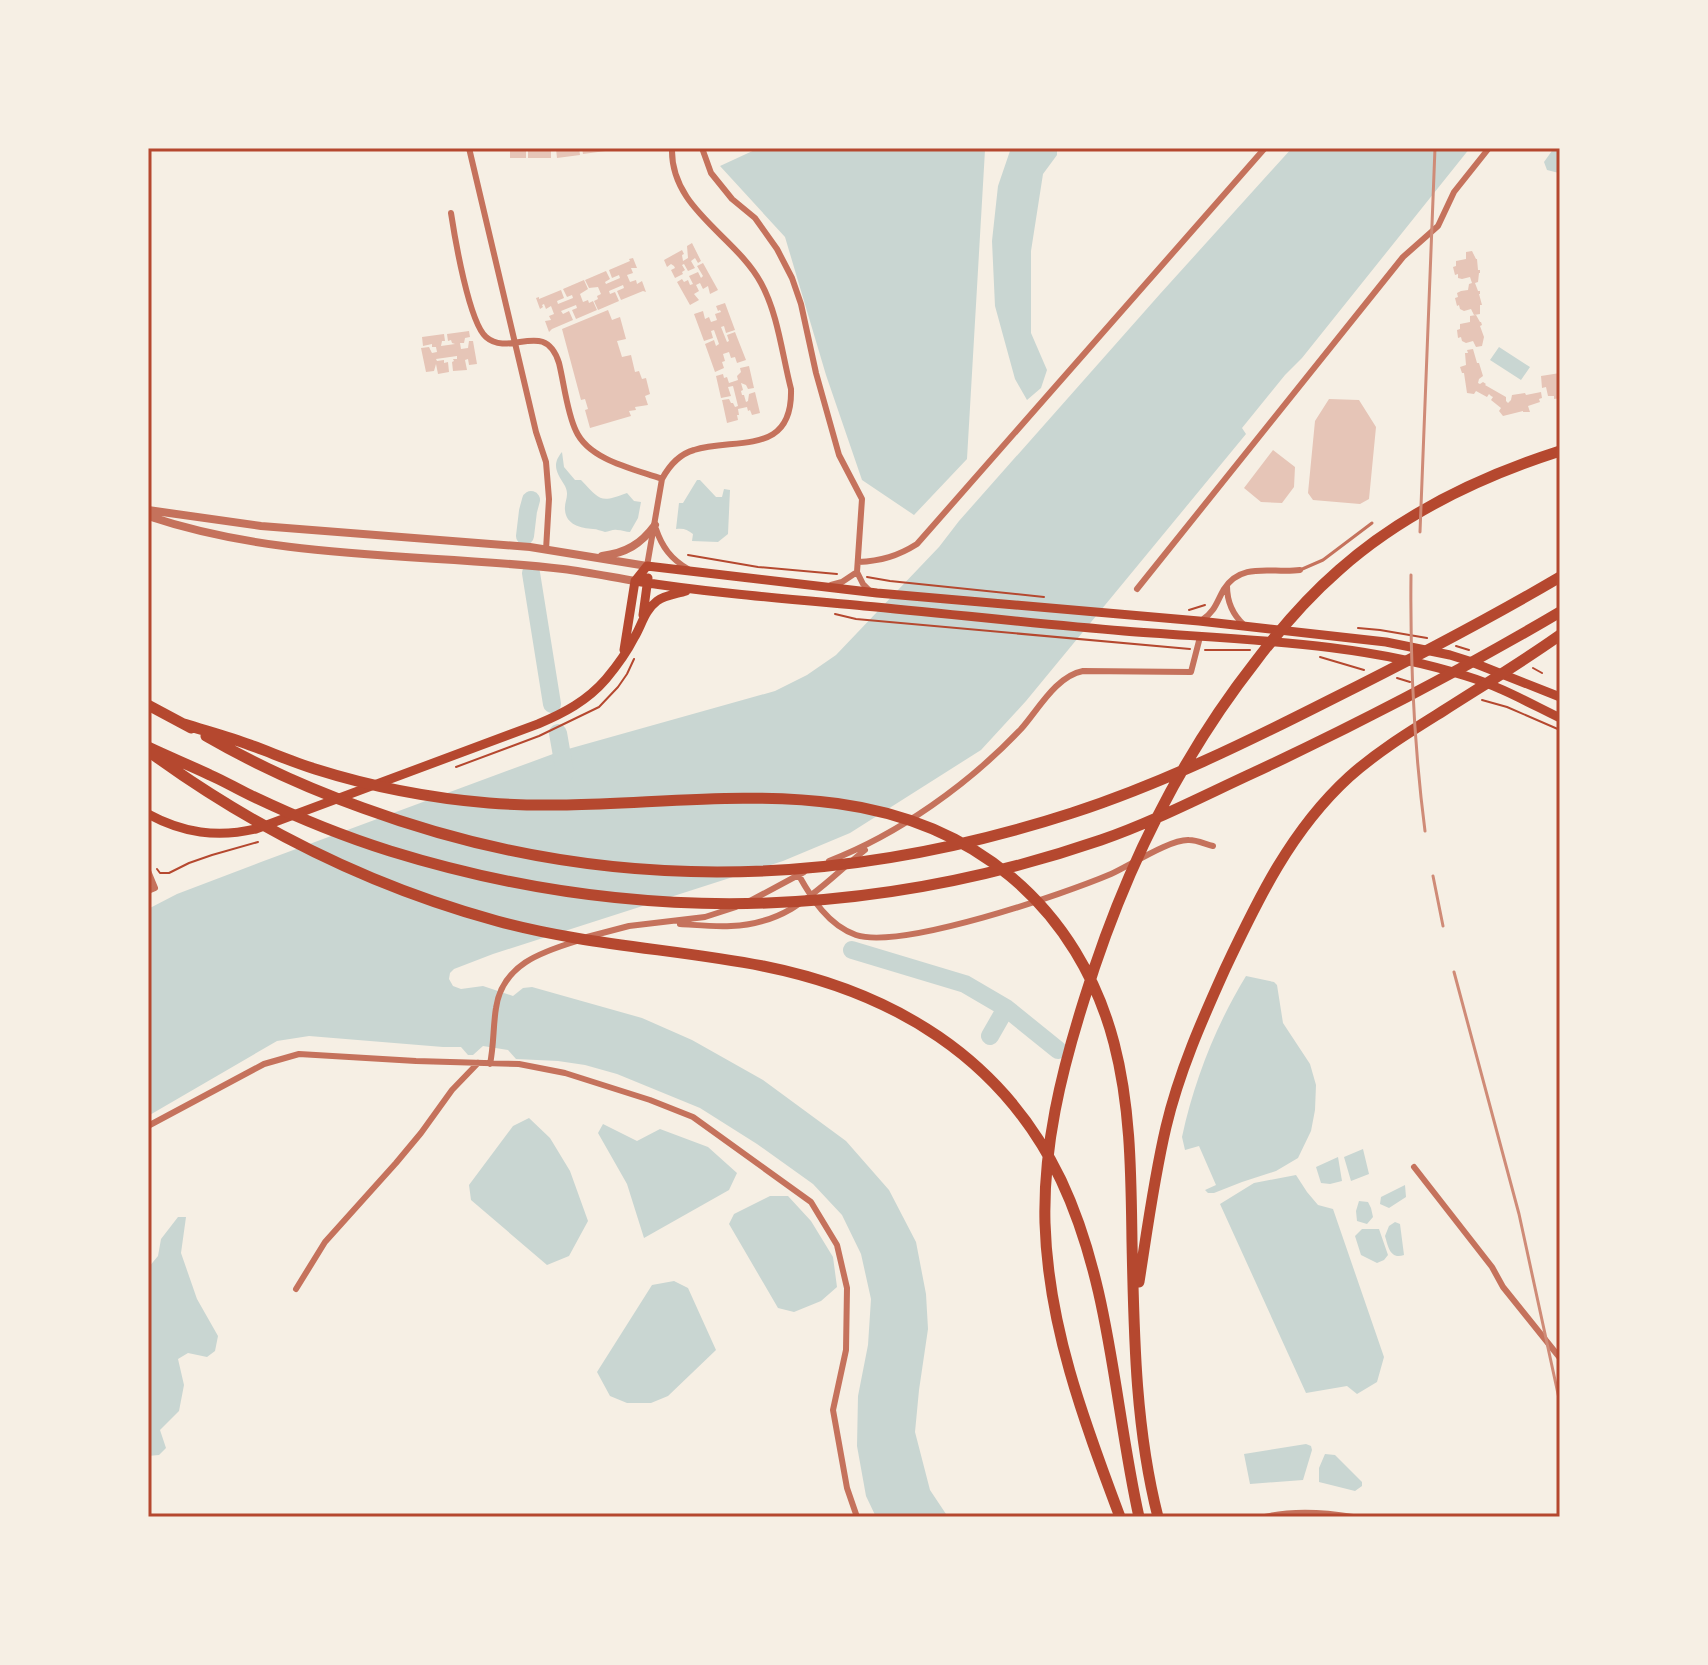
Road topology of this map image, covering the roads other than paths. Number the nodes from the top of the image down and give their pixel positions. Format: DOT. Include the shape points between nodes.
graph roads {
  1 [pos="469,148"];
  2 [pos="672,148"];
  3 [pos="702,148"];
  4 [pos="1265,148"];
  5 [pos="1489,148"];
  6 [pos="451,213"];
  7 [pos="515,342"];
  8 [pos="1560,451"];
  9 [pos="662,479"];
  10 [pos="148,510"];
  11 [pos="148,516"];
  12 [pos="1372,523"];
  13 [pos="655,525"];
  14 [pos="546,550"];
  15 [pos="597,557"];
  16 [pos="858,562"];
  17 [pos="647,566"];
  18 [pos="564,570"];
  19 [pos="689,570"];
  20 [pos="1300,570"];
  21 [pos="856,574"];
  22 [pos="1560,577"];
  23 [pos="635,581"];
  24 [pos="648,583"];
  25 [pos="824,586"];
  26 [pos="1227,586"];
  27 [pos="693,589"];
  28 [pos="1137,589"];
  29 [pos="874,592"];
  30 [pos="1560,612"];
  31 [pos="642,619"];
  32 [pos="1199,621"];
  33 [pos="1247,627"];
  34 [pos="1558,636"];
  35 [pos="1200,637"];
  36 [pos="622,655"];
  37 [pos="1557,697"];
  38 [pos="148,705"];
  39 [pos="1560,718"];
  40 [pos="184,724"];
  41 [pos="148,749"];
  42 [pos="148,814"];
  43 [pos="877,840"];
  44 [pos="1213,846"];
  45 [pos="148,871"];
  46 [pos="798,874"];
  47 [pos="148,891"];
  48 [pos="811,896"];
  49 [pos="655,923"];
  50 [pos="478,1063"];
  51 [pos="490,1064"];
  52 [pos="148,1126"];
  53 [pos="1414,1167"];
  54 [pos="296,1289"];
  55 [pos="1134,1311"];
  56 [pos="1560,1358"];
  57 [pos="857,1517"];
  58 [pos="1120,1517"];
  59 [pos="1139,1517"];
  60 [pos="1158,1517"];
  61 [pos="1265,1517"];
  62 [pos="1353,1517"];
  1 -- 7 [label="street"];
  2 -- 9 [label="street" via="674,170 687,199 762,284 792,401 784,422 767,438 692,450"];
  3 -- 16 [label="street" via="711,173 755,218 792,278 839,455 862,499"];
  4 -- 16 [label="street" via="917,544 882,561"];
  5 -- 28 [label="street" via="1454,192 1438,226 1403,257"];
  6 -- 7 [label="street" via="479,328 493,342"];
  7 -- 9 [label="street" via="544,342 557,354 572,421 584,444 605,458"];
  7 -- 14 [label="street" via="546,462"];
  8 -- 58 [label="highway" via="1471,485 1407,518 1304,603 1203,733 1133,865 1069,1050 1056,1102 1045,1196 1053,1301 1073,1384"];
  9 -- 13 [label="street"];
  10 -- 14 [label="street" via="261,526"];
  11 -- 18 [label="street" via="258,543 327,552"];
  12 -- 20 [label="lane" via="1323,560"];
  13 -- 15 [label="street" via="631,548"];
  13 -- 17 [label="street"];
  13 -- 19 [label="street" via="669,555"];
  14 -- 15 [label="street"];
  14 -- 18 [label="street"];
  15 -- 17 [label="street"];
  16 -- 21 [label="street"];
  17 -- 19 [label="main road"];
  17 -- 23 [label="main road"];
  17 -- 24 [label="main road"];
  18 -- 23 [label="street"];
  19 -- 25 [label="main road"];
  20 -- 26 [label="street" via="1248,571"];
  21 -- 25 [label="street"];
  21 -- 29 [label="street"];
  22 -- 40 [label="highway" via="1345,693 1088,807 984,838 879,860 791,870 623,869 497,849 326,794 266,769"];
  23 -- 24 [label="main road"];
  23 -- 36 [label="main road"];
  24 -- 27 [label="main road"];
  24 -- 31 [label="main road"];
  25 -- 29 [label="main road"];
  26 -- 32 [label="street" via="1213,611"];
  26 -- 33 [label="street" via="1232,610"];
  27 -- 31 [label="main road" via="658,600"];
  27 -- 35 [label="main road"];
  29 -- 32 [label="main road"];
  30 -- 41 [label="highway" via="1315,744 1105,838 986,873 884,893 792,903 625,899 461,871 306,820"];
  31 -- 36 [label="main road"];
  32 -- 33 [label="main road"];
  33 -- 37 [label="main road" via="1386,642 1450,655"];
  34 -- 55 [label="highway" via="1351,776 1314,813 1284,855 1196,1035 1174,1098"];
  35 -- 39 [label="main road" via="1297,643 1434,667 1510,693"];
  35 -- 43 [label="street" via="1191,672 1083,671 1067,676 987,761"];
  36 -- 42 [label="main road" via="596,690 556,716 256,829 196,832"];
  38 -- 40 [label="highway"];
  40 -- 55 [label="highway" via="314,769 435,797 572,804 736,797 806,800 857,806 963,843 1018,882 1055,922 1094,987 1108,1024 1127,1114"];
  41 -- 59 [label="highway" via="289,840 425,899 523,928 817,979 865,996 937,1034 1007,1097 1061,1180 1091,1262 1110,1344"];
  43 -- 46 [label="street"];
  43 -- 48 [label="street"];
  44 -- 48 [label="street" via="1175,842 1109,875 1050,896 891,936 849,931"];
  45 -- 47 [label="street" via="155,888"];
  46 -- 48 [label="street"];
  46 -- 49 [label="street" via="729,910"];
  48 -- 49 [label="street" via="779,916 747,925"];
  49 -- 51 [label="street" via="617,928 550,949 514,970 497,1004"];
  50 -- 51 [label="street"];
  50 -- 52 [label="street" via="299,1054 264,1064"];
  50 -- 54 [label="street" via="325,1242"];
  51 -- 57 [label="street" via="565,1073 693,1117 811,1202 837,1245 847,1288 846,1350 833,1410"];
  53 -- 56 [label="street"];
  55 -- 60 [label="highway" via="1143,1441"];
  61 -- 62 [label="street" via="1324,1512"];
}
